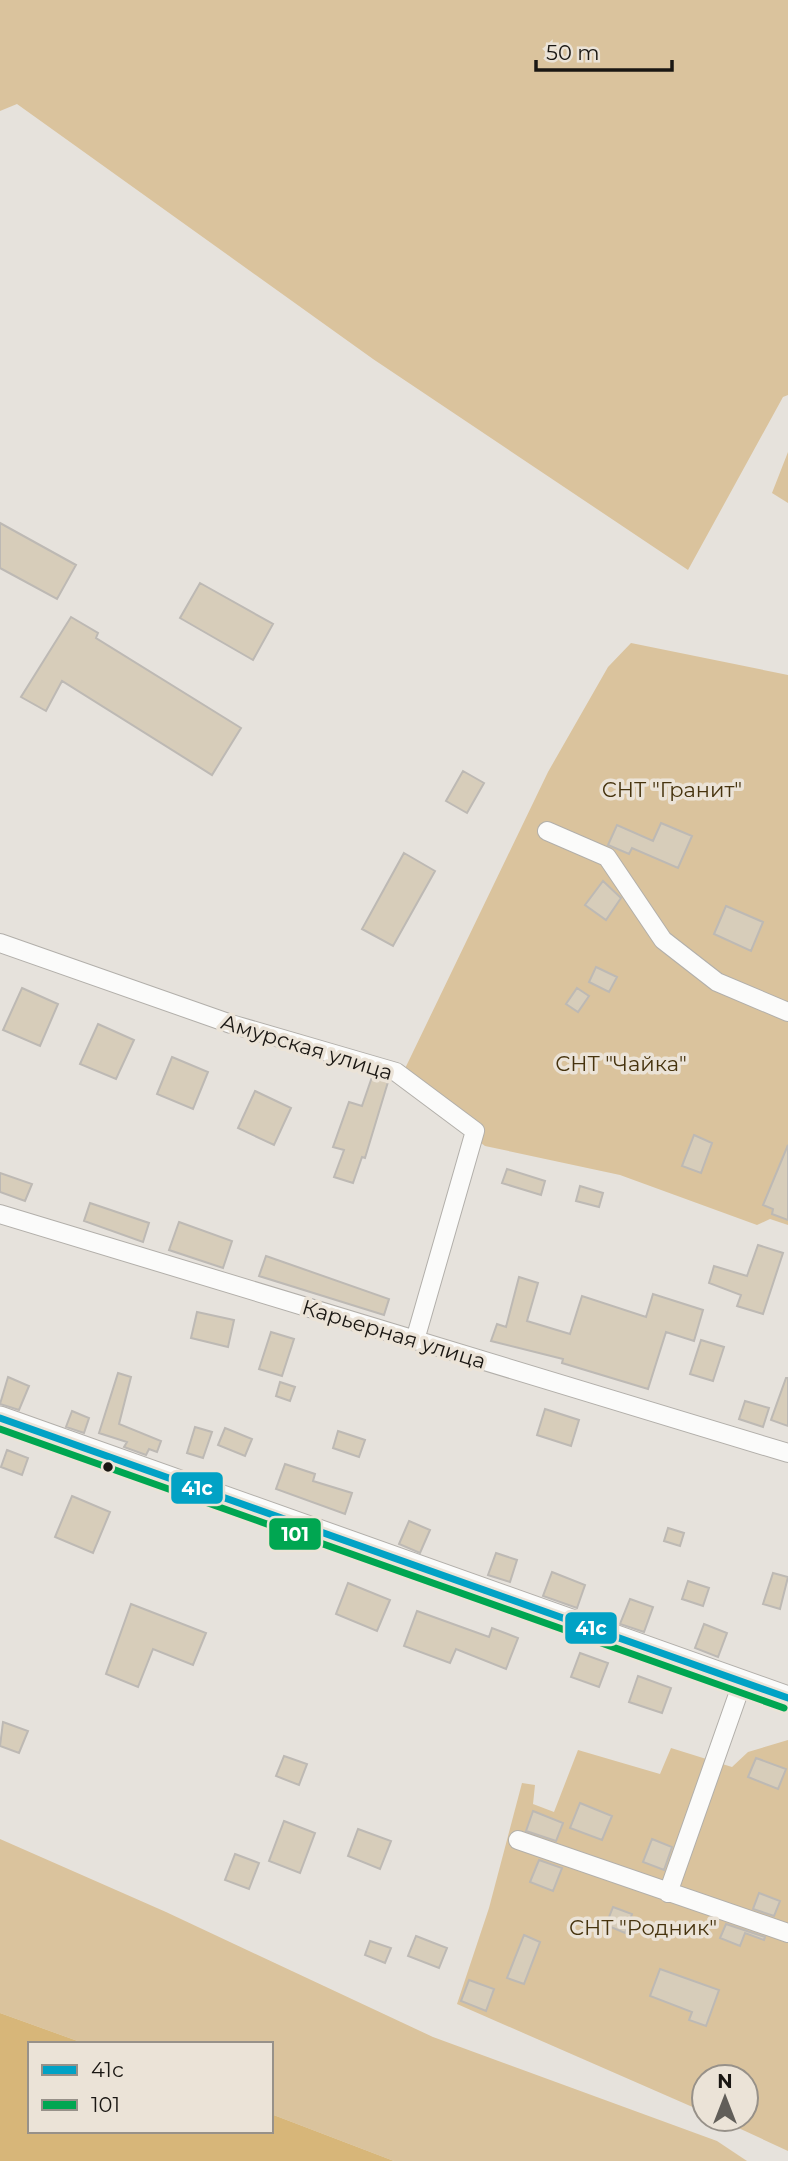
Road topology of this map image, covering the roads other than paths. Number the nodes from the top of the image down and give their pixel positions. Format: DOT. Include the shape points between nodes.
graph roads {
  1 [pos="547,831"];
  2 [pos="0,943"];
  3 [pos="788,1012"];
  4 [pos="0,1214"];
  5 [pos="415,1340"];
  6 [pos="0,1418"];
  7 [pos="788,1453"];
  8 [pos="742,1683"];
  9 [pos="788,1698"];
  10 [pos="519,1840"];
  11 [pos="668,1893"];
  12 [pos="788,1933"];
  1 -- 3 [label="street" via="607,858 663,940 717,982"];
  2 -- 5 [label="street, Амурская улица" via="231,1024 396,1072 475,1131"];
  4 -- 5 [label="street, Карьерная улица"];
  5 -- 7 [label="street, Карьерная улица"];
  6 -- 8 [label="street"];
  8 -- 9 [label="street"];
  8 -- 11 [label="street"];
  10 -- 11 [label="street"];
  11 -- 12 [label="street"];
}
